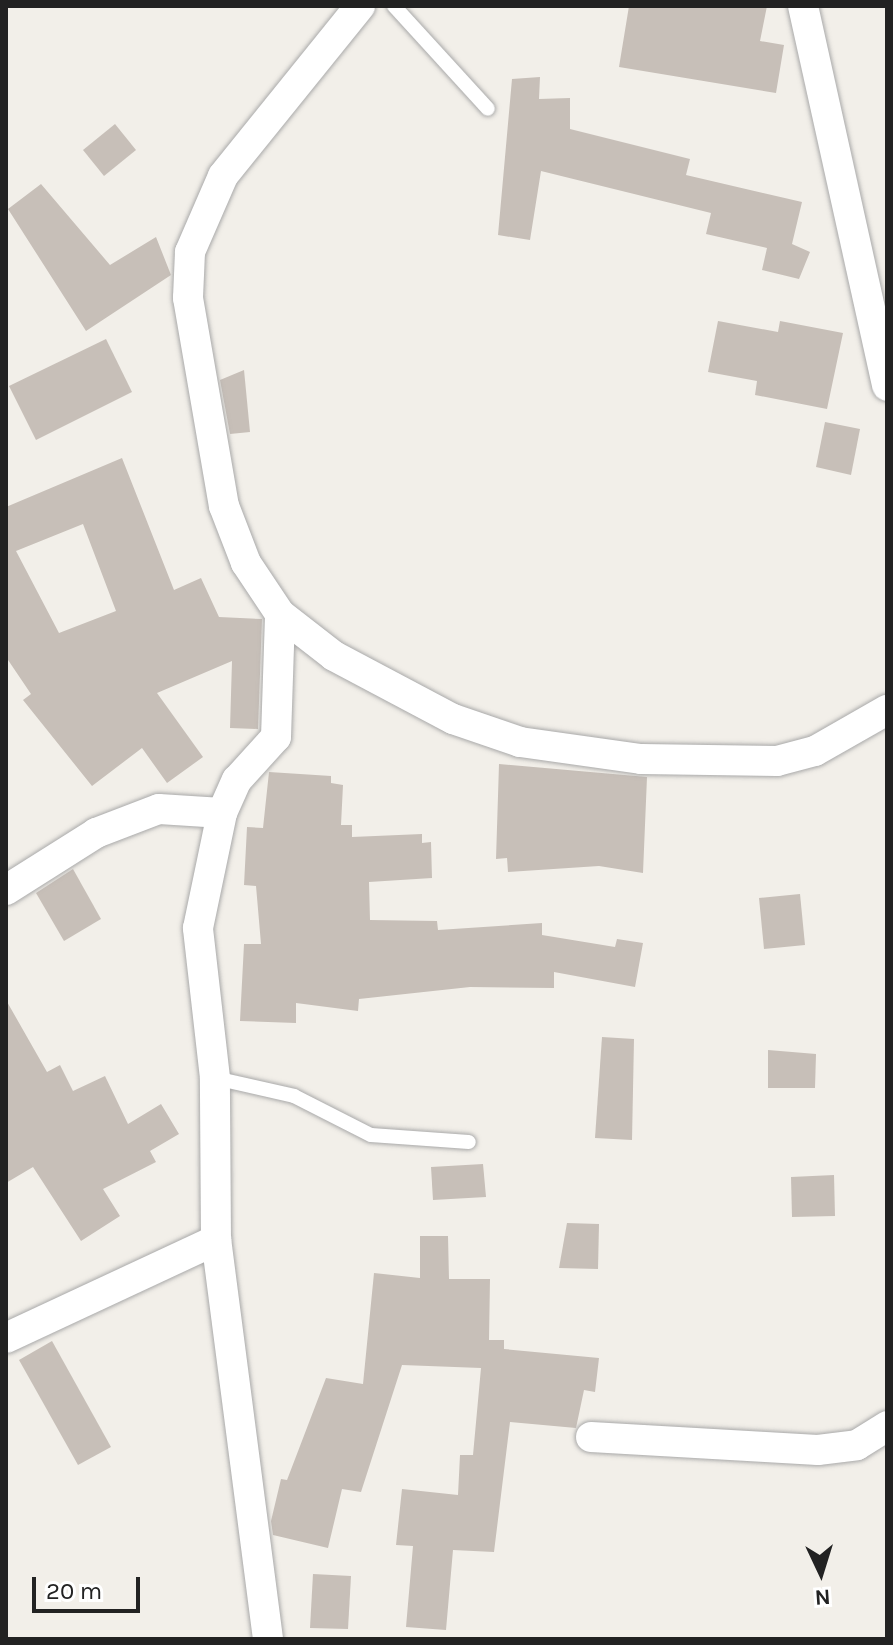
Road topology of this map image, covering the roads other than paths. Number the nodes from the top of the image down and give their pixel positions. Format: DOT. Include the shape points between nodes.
graph roads {
  1 [pos="360,6"];
  2 [pos="394,6"];
  3 [pos="803,6"];
  4 [pos="488,109"];
  5 [pos="874,270"];
  6 [pos="887,386"];
  7 [pos="280,614"];
  8 [pos="887,710"];
  9 [pos="222,813"];
  10 [pos="6,890"];
  11 [pos="215,1078"];
  12 [pos="469,1142"];
  13 [pos="216,1240"];
  14 [pos="6,1338"];
  15 [pos="887,1426"];
  16 [pos="591,1437"];
  17 [pos="268,1639"];
  1 -- 7 [label="street" via="223,176 190,252 188,298 224,506 246,563"];
  2 -- 4 [label="lane"];
  3 -- 5 [label="street"];
  5 -- 6 [label="street"];
  7 -- 8 [label="street" via="334,656 453,719 520,742 641,759 777,761 815,751"];
  7 -- 9 [label="street" via="276,737 237,780"];
  9 -- 10 [label="street" via="159,809 96,833"];
  9 -- 11 [label="street" via="198,928"];
  11 -- 12 [label="lane" via="294,1096 371,1135"];
  11 -- 13 [label="street"];
  13 -- 14 [label="street"];
  13 -- 17 [label="street"];
  15 -- 16 [label="street" via="857,1445 818,1450"];
}
